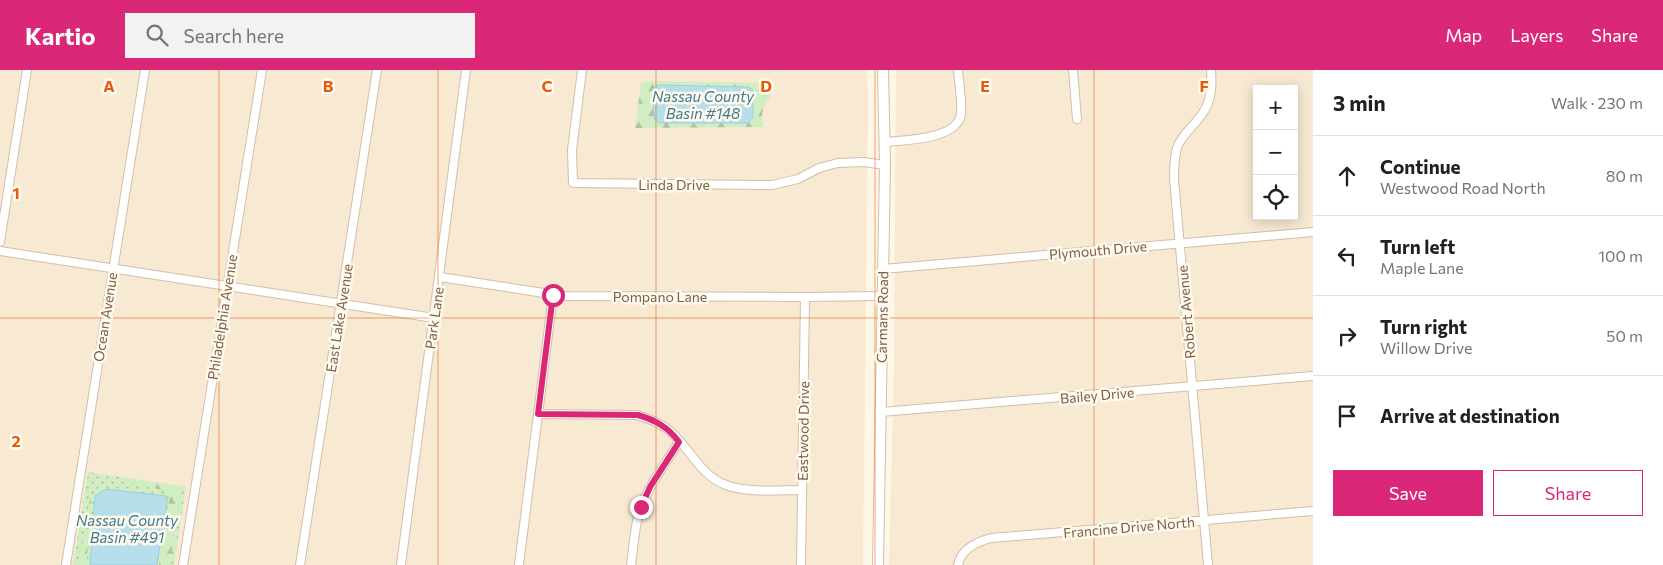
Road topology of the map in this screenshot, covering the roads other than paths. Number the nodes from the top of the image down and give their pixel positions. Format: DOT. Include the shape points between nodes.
graph roads {
  1 [pos="27,70"];
  2 [pos="145,70"];
  3 [pos="262,70"];
  4 [pos="376,70"];
  5 [pos="466,70"];
  6 [pos="582,70"];
  7 [pos="883,70"];
  8 [pos="958,70"];
  9 [pos="1073,70"];
  10 [pos="1211,70"];
  11 [pos="1077,119"];
  12 [pos="885,142"];
  13 [pos="885,165"];
  14 [pos="1313,232"];
  15 [pos="0,242"];
  16 [pos="1180,243"];
  17 [pos="0,251"];
  18 [pos="113,268"];
  19 [pos="883,268"];
  20 [pos="440,277"];
  21 [pos="227,286"];
  22 [pos="553,295"];
  23 [pos="882,296"];
  24 [pos="805,297"];
  25 [pos="342,304"];
  26 [pos="434,318"];
  27 [pos="1313,376"];
  28 [pos="1192,386"];
  29 [pos="881,412"];
  30 [pos="538,414"];
  31 [pos="679,442"];
  32 [pos="802,490"];
  33 [pos="1313,511"];
  34 [pos="1204,520"];
  35 [pos="66,565"];
  36 [pos="183,565"];
  37 [pos="300,565"];
  38 [pos="401,565"];
  39 [pos="519,565"];
  40 [pos="631,565"];
  41 [pos="800,565"];
  42 [pos="878,565"];
  43 [pos="958,565"];
  44 [pos="1208,565"];
  1 -- 15 [label="street"];
  2 -- 18 [label="street, Ocean Avenue"];
  3 -- 21 [label="street, Philadelphia Avenue"];
  4 -- 25 [label="street, East Lake Avenue"];
  5 -- 20 [label="street, Park Lane"];
  6 -- 13 [label="street, Linda Drive" via="572,150 573,183 772,185 798,179 838,163"];
  7 -- 12 [label="street, Carmans Road"];
  8 -- 12 [label="street" via="961,115 957,124 933,137"];
  9 -- 11 [label="street"];
  10 -- 16 [label="street, Robert Avenue" via="1210,98 1204,111 1183,136 1174,158"];
  12 -- 13 [label="street, Carmans Road"];
  13 -- 19 [label="street, Carmans Road"];
  14 -- 16 [label="street, Plymouth Drive"];
  16 -- 19 [label="street, Plymouth Drive"];
  16 -- 28 [label="street, Robert Avenue"];
  17 -- 18 [label="street"];
  18 -- 21 [label="street"];
  18 -- 35 [label="street, Ocean Avenue"];
  19 -- 23 [label="street, Carmans Road"];
  20 -- 22 [label="street, Pompano Lane"];
  20 -- 26 [label="street, Park Lane"];
  21 -- 25 [label="street"];
  21 -- 36 [label="street, Philadelphia Avenue"];
  22 -- 24 [label="street, Pompano Lane"];
  22 -- 30 [label="street"];
  23 -- 24 [label="street, Pompano Lane"];
  23 -- 29 [label="street, Carmans Road"];
  24 -- 32 [label="street, Eastwood Drive"];
  25 -- 26 [label="street"];
  25 -- 37 [label="street, East Lake Avenue"];
  26 -- 38 [label="street, Park Lane"];
  27 -- 28 [label="street, Bailey Drive"];
  28 -- 29 [label="street, Bailey Drive"];
  28 -- 34 [label="street, Robert Avenue"];
  29 -- 42 [label="street, Carmans Road"];
  30 -- 31 [label="street" via="638,415 664,426"];
  30 -- 39 [label="street"];
  31 -- 32 [label="street" via="704,470 725,485 741,489"];
  31 -- 40 [label="street" via="641,507"];
  32 -- 41 [label="street, Eastwood Drive"];
  33 -- 34 [label="street, Francine Drive North"];
  34 -- 43 [label="street, Francine Drive North" via="991,538 968,548"];
  34 -- 44 [label="street, Robert Avenue"];
}
